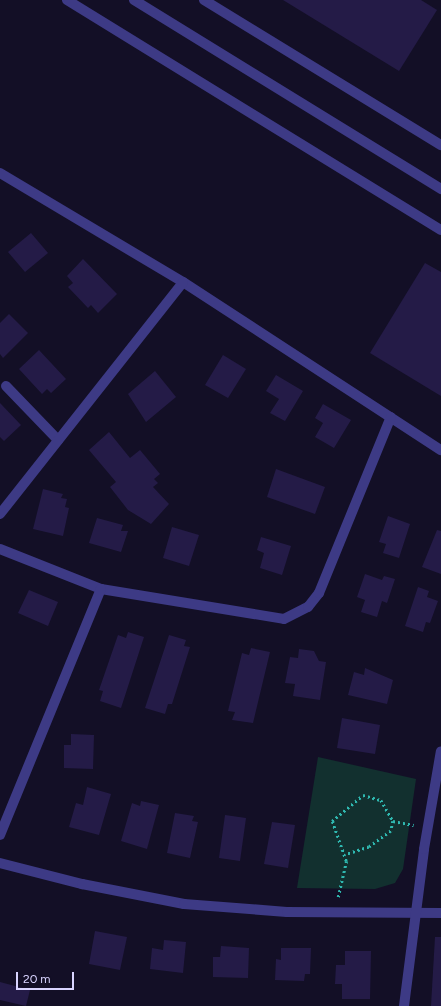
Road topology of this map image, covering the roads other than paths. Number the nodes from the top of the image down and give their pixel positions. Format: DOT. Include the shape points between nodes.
graph roads {
  1 [pos="67,0"];
  2 [pos="134,0"];
  3 [pos="204,0"];
  4 [pos="441,145"];
  5 [pos="0,173"];
  6 [pos="441,189"];
  7 [pos="441,230"];
  8 [pos="183,282"];
  9 [pos="6,386"];
  10 [pos="391,417"];
  11 [pos="58,440"];
  12 [pos="441,450"];
  13 [pos="0,514"];
  14 [pos="0,549"];
  15 [pos="101,590"];
  16 [pos="441,751"];
  17 [pos="0,835"];
  18 [pos="0,863"];
  19 [pos="416,913"];
  20 [pos="441,913"];
  21 [pos="404,1006"];
  1 -- 7 [label="street"];
  2 -- 6 [label="street"];
  3 -- 4 [label="street"];
  5 -- 8 [label="street"];
  8 -- 10 [label="street"];
  8 -- 11 [label="street"];
  9 -- 11 [label="street"];
  10 -- 12 [label="street"];
  10 -- 15 [label="street" via="319,592 308,607 284,619"];
  11 -- 13 [label="street"];
  14 -- 15 [label="street"];
  15 -- 17 [label="street"];
  16 -- 19 [label="street" via="427,828"];
  18 -- 19 [label="street" via="82,884 184,904 334,913"];
  19 -- 20 [label="street"];
  19 -- 21 [label="street"];
}
